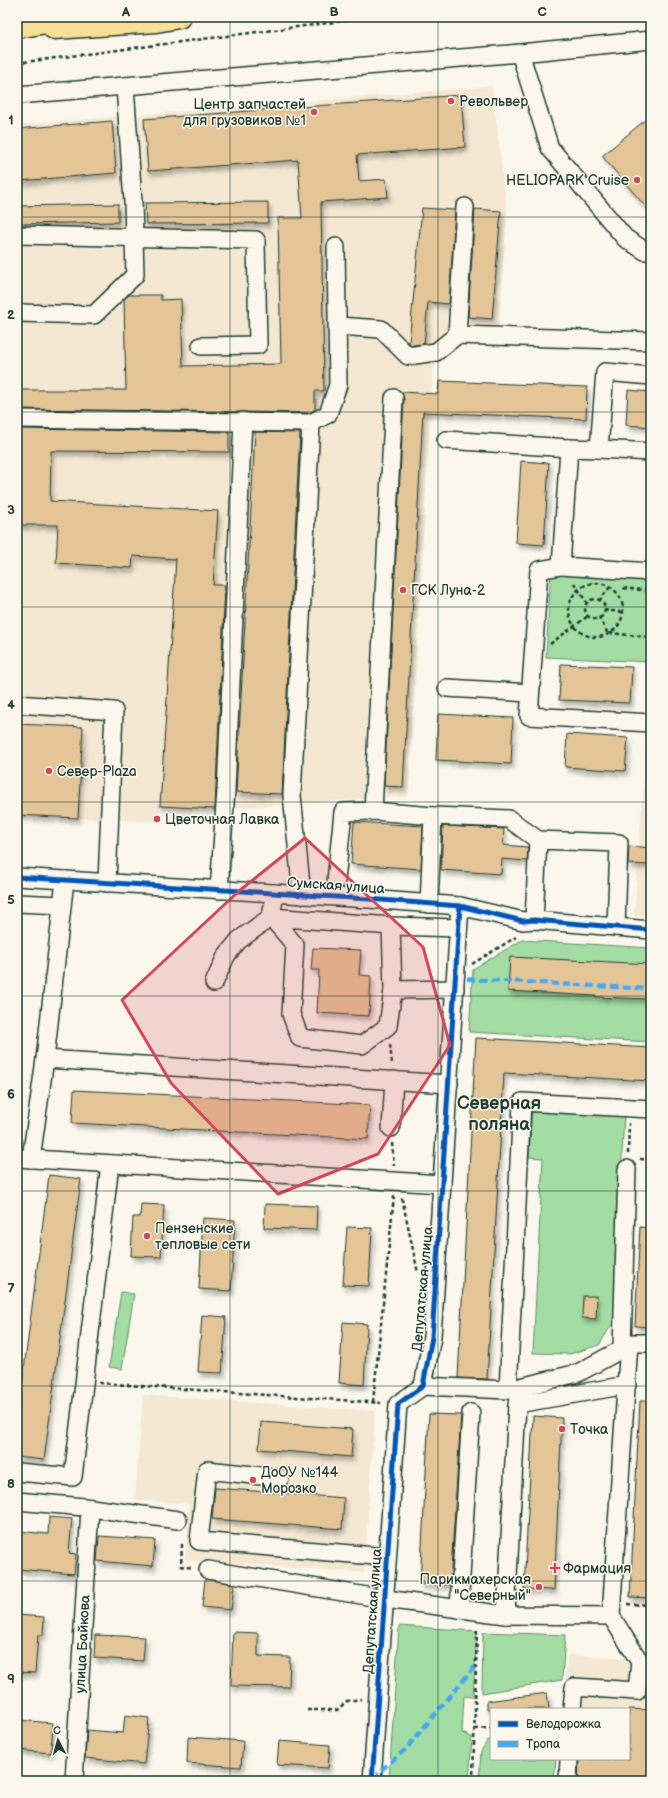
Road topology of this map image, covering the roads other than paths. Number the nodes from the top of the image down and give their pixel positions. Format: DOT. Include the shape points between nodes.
graph roads {
  1 [pos="77,17"];
  2 [pos="179,17"];
  3 [pos="17,27"];
  4 [pos="17,30"];
  5 [pos="651,40"];
  6 [pos="520,53"];
  7 [pos="125,86"];
  8 [pos="17,95"];
  9 [pos="465,207"];
  10 [pos="17,236"];
  11 [pos="134,238"];
  12 [pos="336,247"];
  13 [pos="651,252"];
  14 [pos="17,313"];
  15 [pos="338,326"];
  16 [pos="457,335"];
  17 [pos="651,341"];
  18 [pos="201,346"];
  19 [pos="651,376"];
  20 [pos="394,398"];
  21 [pos="17,419"];
  22 [pos="242,422"];
  23 [pos="311,423"];
  24 [pos="446,440"];
  25 [pos="569,448"];
  26 [pos="599,449"];
  27 [pos="651,452"];
  28 [pos="561,566"];
  29 [pos="651,572"];
  30 [pos="447,688"];
  31 [pos="530,693"];
  32 [pos="17,704"];
  33 [pos="651,723"];
  34 [pos="373,811"];
  35 [pos="433,816"];
  36 [pos="538,840"];
  37 [pos="17,877"];
  38 [pos="65,880"];
  39 [pos="336,881"];
  40 [pos="107,883"];
  41 [pos="220,890"];
  42 [pos="275,893"];
  43 [pos="302,895"];
  44 [pos="17,903"];
  45 [pos="429,904"];
  46 [pos="62,905"];
  47 [pos="460,906"];
  48 [pos="271,917"];
  49 [pos="534,920"];
  50 [pos="391,926"];
  51 [pos="616,927"];
  52 [pos="458,928"];
  53 [pos="651,930"];
  54 [pos="214,983"];
  55 [pos="455,989"];
  56 [pos="393,990"];
  57 [pos="45,1059"];
  58 [pos="394,1080"];
  59 [pos="448,1084"];
  60 [pos="651,1110"];
  61 [pos="392,1128"];
  62 [pos="24,1158"];
  63 [pos="110,1164"];
  64 [pos="627,1169"];
  65 [pos="442,1184"];
  66 [pos="651,1343"];
  67 [pos="625,1346"];
  68 [pos="626,1385"];
  69 [pos="423,1386"];
  70 [pos="508,1390"];
  71 [pos="470,1413"];
  72 [pos="17,1472"];
  73 [pos="280,1478"];
  74 [pos="17,1501"];
  75 [pos="90,1508"];
  76 [pos="178,1520"];
  77 [pos="388,1557"];
  78 [pos="208,1570"];
  79 [pos="385,1599"];
  80 [pos="459,1609"];
  81 [pos="612,1610"];
  82 [pos="506,1615"];
  83 [pos="646,1662"];
  84 [pos="572,1708"];
  85 [pos="569,1760"];
  86 [pos="74,1781"];
  87 [pos="372,1781"];
  88 [pos="568,1781"];
  1 -- 3 [label="main road"];
  2 -- 4 [label="main road" via="156,21"];
  5 -- 6 [label="street"];
  6 -- 7 [label="street"];
  6 -- 13 [label="street" via="550,148 625,238"];
  7 -- 8 [label="street"];
  7 -- 11 [label="street"];
  9 -- 16 [label="street"];
  10 -- 11 [label="street"];
  11 -- 14 [label="street" via="135,275 94,315"];
  11 -- 18 [label="street" via="256,240 258,345"];
  12 -- 15 [label="street"];
  15 -- 16 [label="street" via="381,329 408,356 436,352"];
  15 -- 23 [label="street" via="338,386 328,414"];
  16 -- 17 [label="street"];
  19 -- 26 [label="street" via="605,372"];
  20 -- 34 [label="street"];
  21 -- 22 [label="street"];
  22 -- 23 [label="street"];
  22 -- 41 [label="street"];
  23 -- 43 [label="street" via="292,795"];
  24 -- 25 [label="street"];
  25 -- 26 [label="street"];
  25 -- 28 [label="street"];
  26 -- 27 [label="street"];
  28 -- 29 [label="street"];
  28 -- 31 [label="street" via="539,570"];
  30 -- 31 [label="street"];
  31 -- 33 [label="street" via="529,716"];
  32 -- 40 [label="street" via="114,711"];
  34 -- 35 [label="street"];
  34 -- 39 [label="street" via="343,812"];
  35 -- 36 [label="street" via="509,819"];
  35 -- 45 [label="street"];
  36 -- 49 [label="street"];
  36 -- 51 [label="street" via="619,843"];
  37 -- 38 [label="street, Сумская улица"];
  38 -- 40 [label="street, Сумская улица"];
  38 -- 46 [label="street"];
  40 -- 41 [label="street, Сумская улица"];
  41 -- 42 [label="street, Сумская улица"];
  42 -- 43 [label="street, Сумская улица"];
  42 -- 48 [label="street"];
  43 -- 45 [label="street, Сумская улица"];
  44 -- 46 [label="street"];
  45 -- 47 [label="street, Сумская улица"];
  46 -- 57 [label="street"];
  47 -- 49 [label="street, Сумская улица" via="523,921"];
  47 -- 52 [label="street, Депутатская улица"];
  48 -- 50 [label="street"];
  48 -- 54 [label="street" via="239,940 226,956"];
  48 -- 56 [label="street" via="295,945 291,1014 300,1038 362,1045 388,1026"];
  49 -- 51 [label="street, Сумская улица"];
  50 -- 52 [label="street"];
  50 -- 56 [label="street"];
  51 -- 53 [label="street, Сумская улица"];
  52 -- 55 [label="street, Депутатская улица"];
  55 -- 56 [label="street"];
  55 -- 59 [label="street, Депутатская улица"];
  57 -- 58 [label="street"];
  57 -- 62 [label="street"];
  58 -- 59 [label="street"];
  58 -- 61 [label="street"];
  59 -- 65 [label="street, Депутатская улица"];
  60 -- 70 [label="street" via="522,1102"];
  62 -- 63 [label="street"];
  63 -- 65 [label="street"];
  63 -- 72 [label="street" via="73,1477"];
  64 -- 67 [label="street"];
  65 -- 69 [label="street, Депутатская улица" via="432,1337"];
  66 -- 67 [label="street"];
  67 -- 68 [label="street"];
  67 -- 70 [label="street" via="578,1373"];
  68 -- 81 [label="street"];
  68 -- 82 [label="street" via="517,1404"];
  69 -- 70 [label="street"];
  69 -- 77 [label="street, Депутатская улица" via="398,1404"];
  71 -- 80 [label="street"];
  73 -- 77 [label="street" via="207,1470 200,1542"];
  74 -- 75 [label="street"];
  75 -- 76 [label="street"];
  75 -- 86 [label="street, улица Байкова"];
  77 -- 79 [label="street, Депутатская улица"];
  78 -- 79 [label="street"];
  79 -- 80 [label="street"];
  79 -- 87 [label="street, Депутатская улица"];
  80 -- 82 [label="street"];
  81 -- 82 [label="street"];
  81 -- 83 [label="street"];
  83 -- 84 [label="street" via="637,1691 574,1687"];
  85 -- 88 [label="street"];
}
